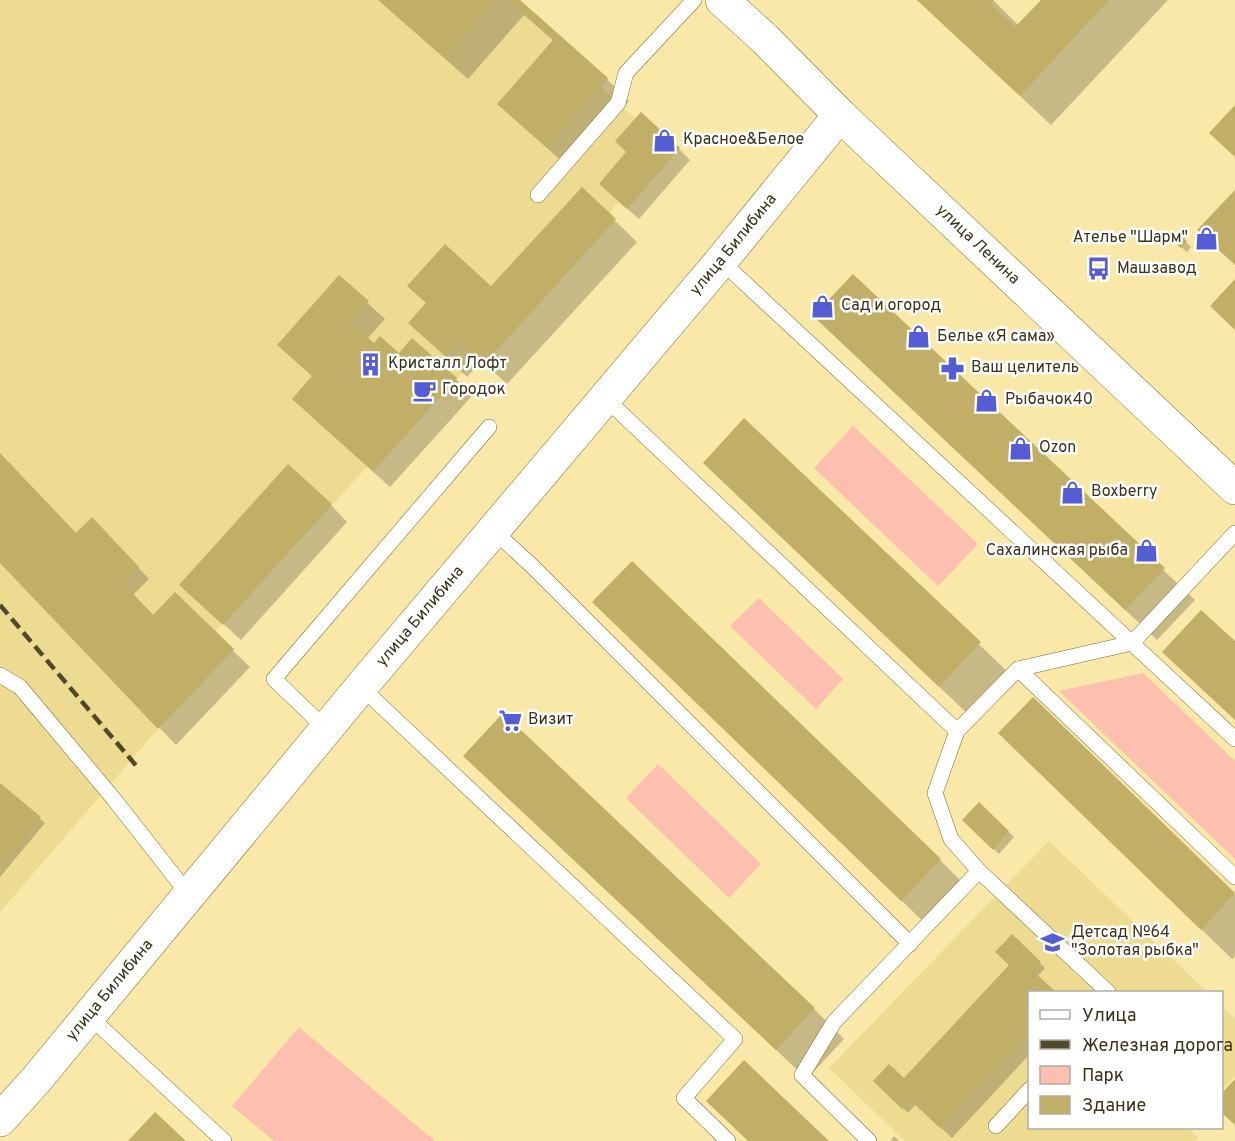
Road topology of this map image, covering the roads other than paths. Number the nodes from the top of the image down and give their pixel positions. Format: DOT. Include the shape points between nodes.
graph roads {
  1 [pos="694,0"];
  2 [pos="722,0"];
  3 [pos="840,115"];
  4 [pos="538,195"];
  5 [pos="721,261"];
  6 [pos="605,398"];
  7 [pos="489,427"];
  8 [pos="1235,488"];
  9 [pos="494,531"];
  10 [pos="1235,533"];
  11 [pos="1132,644"];
  12 [pos="1018,669"];
  13 [pos="0,675"];
  14 [pos="361,687"];
  15 [pos="326,729"];
  16 [pos="957,731"];
  17 [pos="1235,739"];
  18 [pos="979,872"];
  19 [pos="1235,877"];
  20 [pos="189,895"];
  21 [pos="910,944"];
  22 [pos="1106,991"];
  23 [pos="89,1016"];
  24 [pos="1028,1090"];
  25 [pos="0,1120"];
  26 [pos="996,1126"];
  27 [pos="224,1141"];
  28 [pos="728,1141"];
  29 [pos="869,1141"];
  1 -- 4 [label="lane" via="626,73 618,103"];
  2 -- 3 [label="main road, улица Ленина"];
  3 -- 5 [label="main road, улица Билибина"];
  3 -- 8 [label="main road, улица Ленина"];
  5 -- 6 [label="main road, улица Билибина"];
  5 -- 11 [label="lane"];
  6 -- 9 [label="main road, улица Билибина"];
  6 -- 16 [label="lane"];
  7 -- 15 [label="lane" via="274,679"];
  9 -- 14 [label="main road, улица Билибина"];
  9 -- 21 [label="lane"];
  10 -- 11 [label="lane"];
  11 -- 12 [label="lane"];
  11 -- 17 [label="lane"];
  12 -- 16 [label="lane"];
  12 -- 19 [label="lane"];
  13 -- 20 [label="lane" via="20,687 59,742 113,798"];
  14 -- 15 [label="main road, улица Билибина"];
  14 -- 28 [label="lane" via="735,1039 684,1098"];
  15 -- 20 [label="main road, улица Билибина"];
  16 -- 18 [label="lane" via="935,793 951,839"];
  18 -- 21 [label="lane"];
  18 -- 22 [label="lane"];
  20 -- 23 [label="main road, улица Билибина"];
  21 -- 29 [label="lane" via="834,1022 802,1075"];
  23 -- 25 [label="main road, улица Билибина"];
  23 -- 27 [label="lane"];
  24 -- 26 [label="lane"];
}
